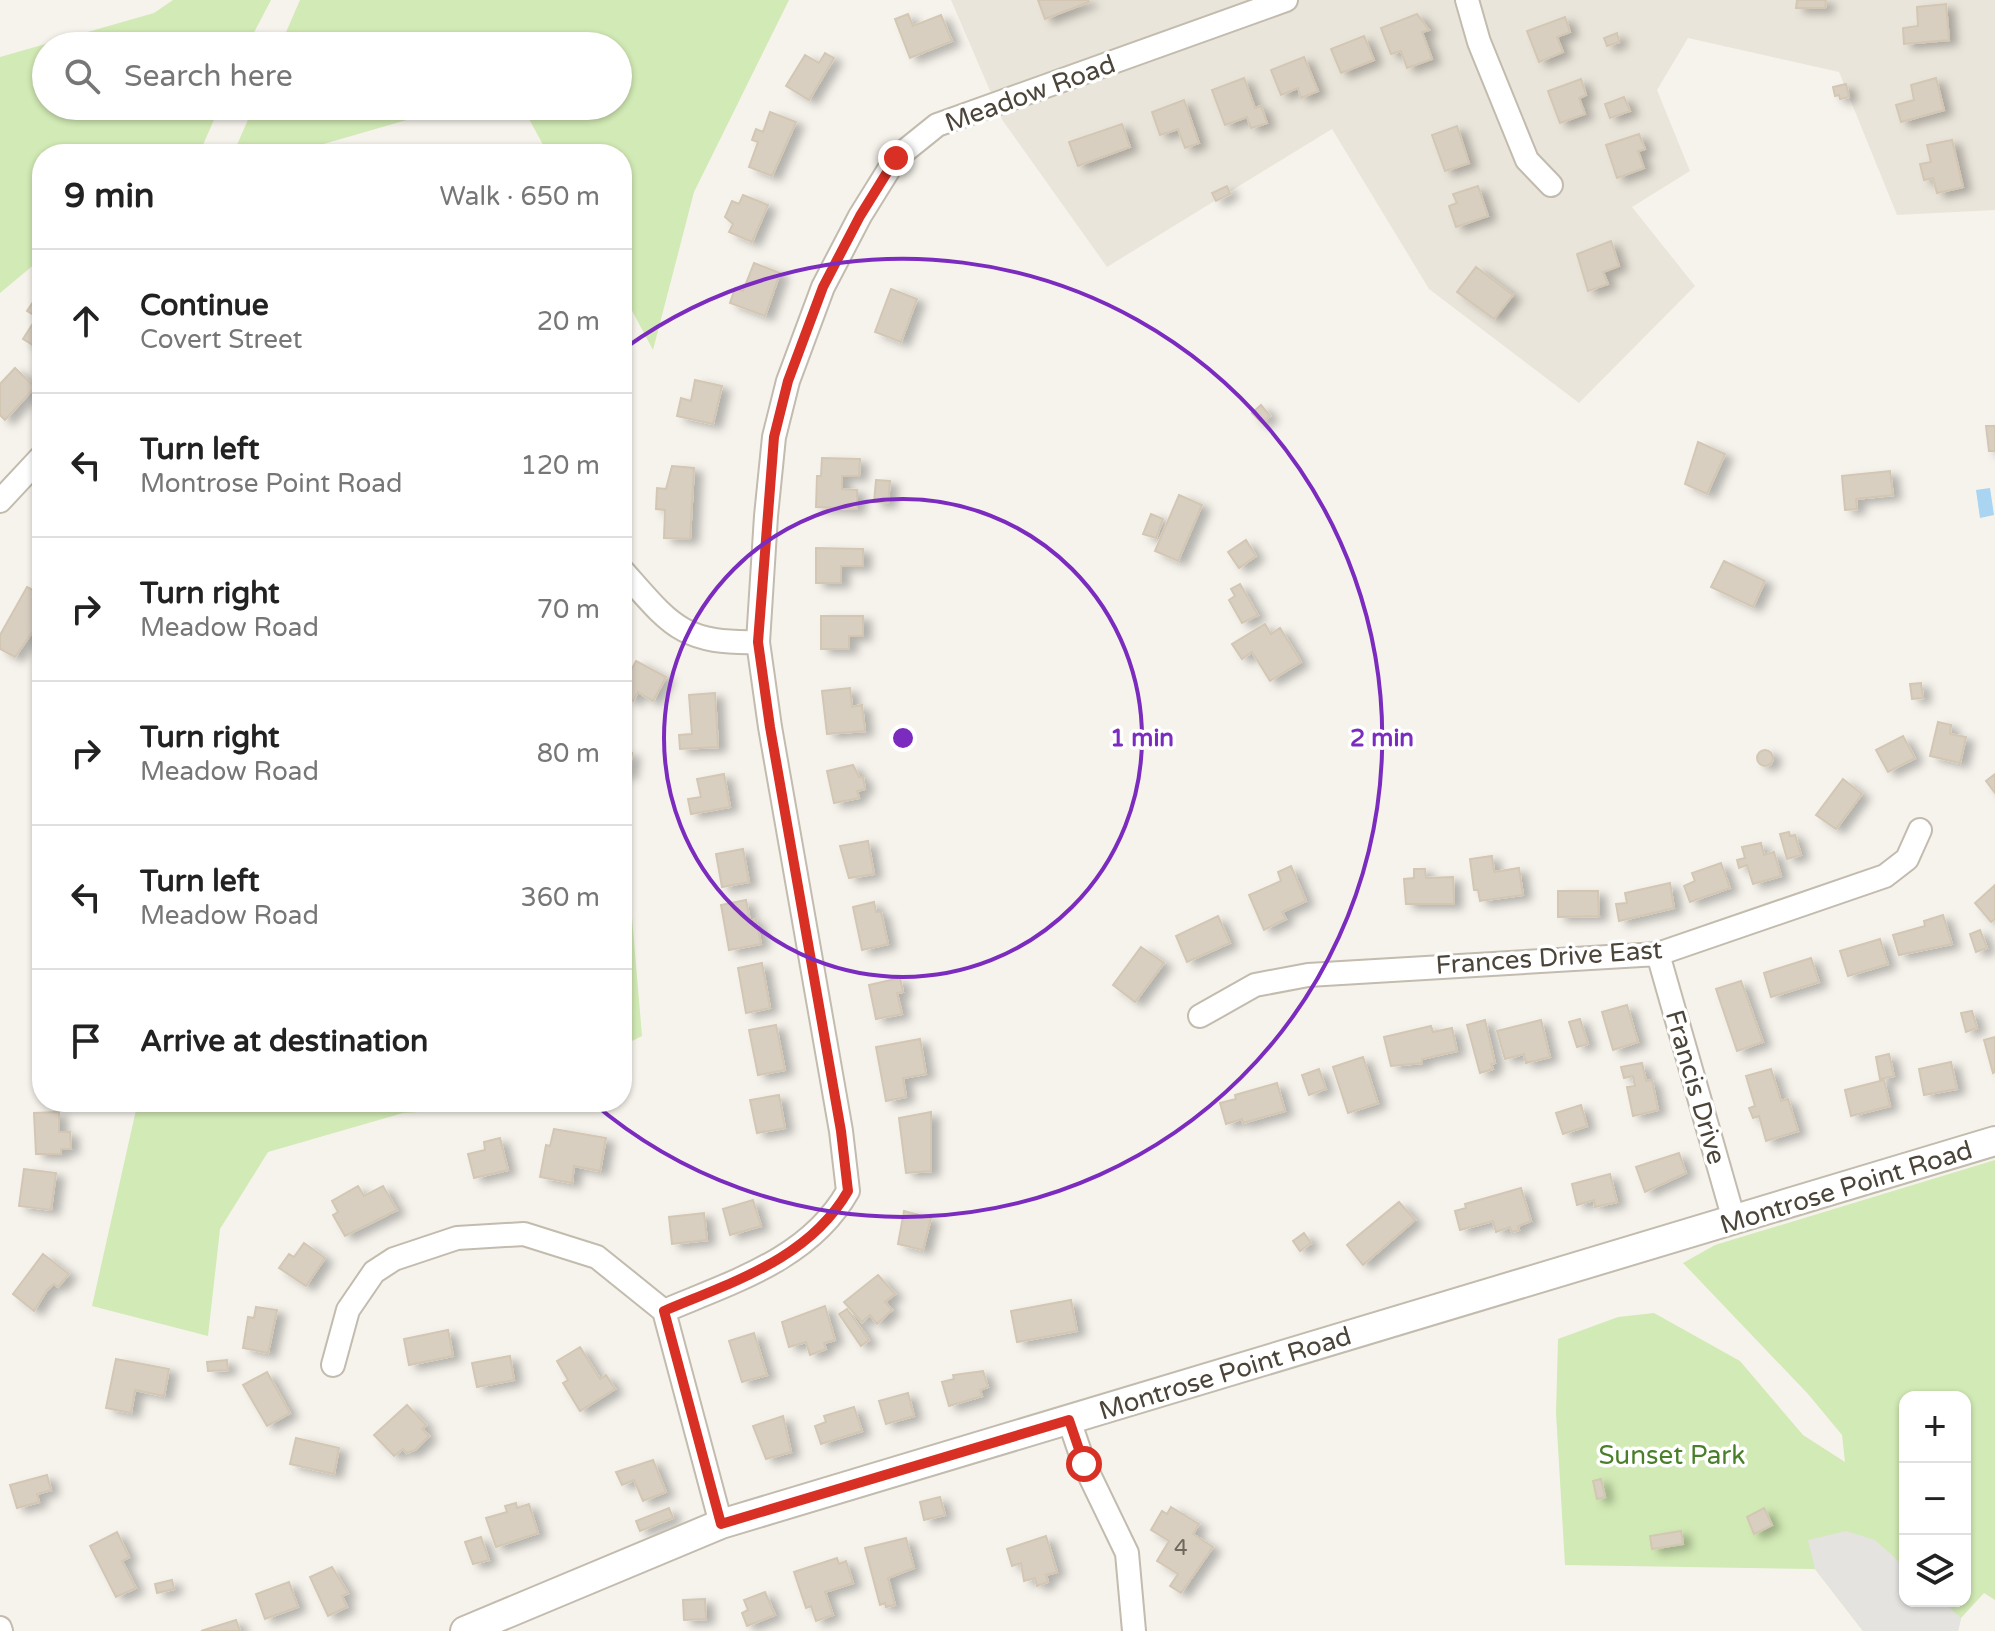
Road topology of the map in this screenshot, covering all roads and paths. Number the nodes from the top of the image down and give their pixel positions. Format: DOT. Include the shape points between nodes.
graph roads {
  1 [pos="1286,0"];
  2 [pos="1467,0"];
  3 [pos="1551,185"];
  4 [pos="32,467"];
  5 [pos="0,501"];
  6 [pos="632,580"];
  7 [pos="758,642"];
  8 [pos="1920,830"];
  9 [pos="1658,954"];
  10 [pos="1200,1016"];
  11 [pos="1995,1141"];
  12 [pos="1734,1220"];
  13 [pos="664,1311"];
  14 [pos="333,1365"];
  15 [pos="1069,1420"];
  16 [pos="721,1524"];
  17 [pos="465,1631"];
  18 [pos="1134,1631"];
  1 -- 7 [label="street, Meadow Road" via="937,125 896,158 823,287 788,381 774,437"];
  2 -- 3 [label="street" via="1527,160"];
  4 -- 5 [label="street"];
  6 -- 7 [label="street" via="683,632 717,643"];
  7 -- 13 [label="street, Meadow Road" via="848,1191 820,1230 773,1264"];
  8 -- 9 [label="street, Frances Drive East" via="1907,859 1885,876"];
  9 -- 10 [label="street, Frances Drive East" via="1308,975 1255,985"];
  9 -- 12 [label="street, Francis Drive"];
  11 -- 12 [label="street, Montrose Point Road"];
  12 -- 15 [label="street, Montrose Point Road"];
  13 -- 14 [label="street" via="597,1257 524,1234 457,1238 394,1259 374,1272 348,1310"];
  13 -- 16 [label="street"];
  15 -- 16 [label="street, Montrose Point Road"];
  15 -- 18 [label="street" via="1127,1553"];
  16 -- 17 [label="street, Montrose Point Road"];
}
